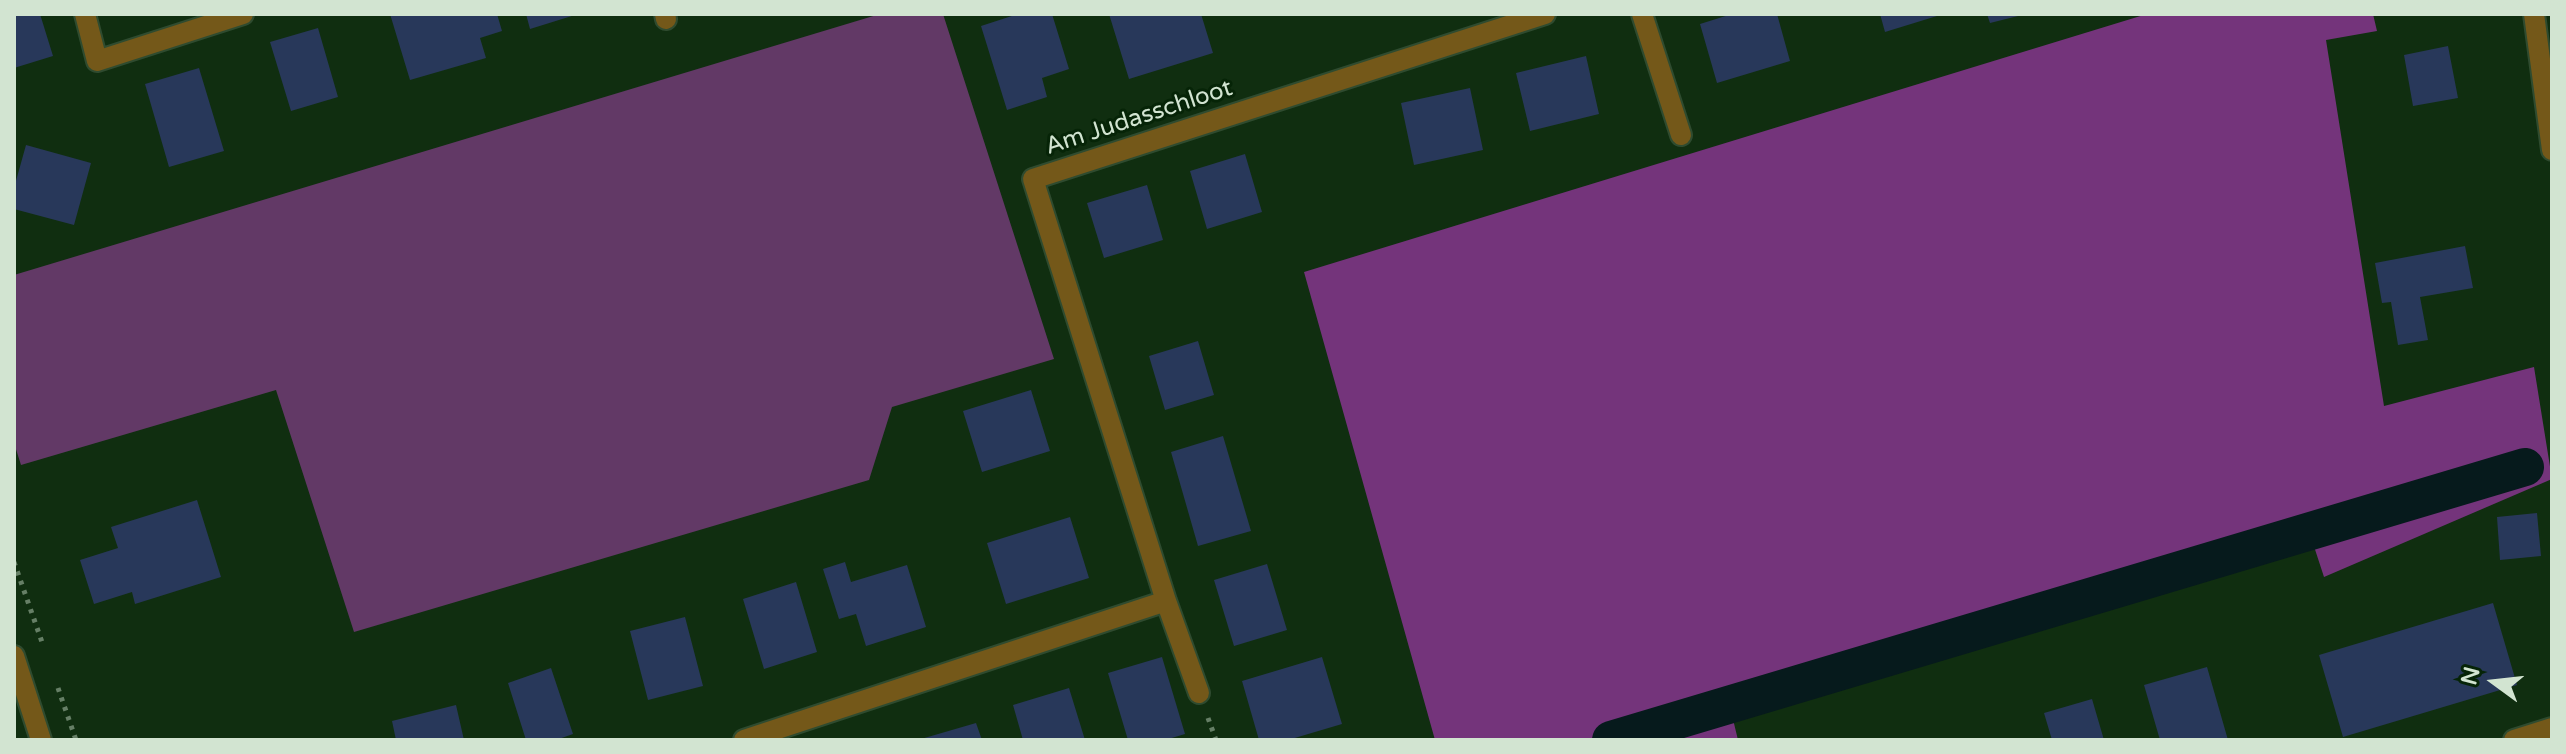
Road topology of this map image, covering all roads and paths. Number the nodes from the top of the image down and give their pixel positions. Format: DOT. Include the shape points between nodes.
graph roads {
  1 [pos="85,14"];
  2 [pos="243,14"];
  3 [pos="1545,14"];
  4 [pos="1642,14"];
  5 [pos="2534,14"];
  6 [pos="1681,135"];
  7 [pos="2552,150"];
  8 [pos="1166,601"];
  9 [pos="14,656"];
  10 [pos="1199,693"];
  11 [pos="2552,728"];
  12 [pos="41,740"];
  13 [pos="744,740"];
  14 [pos="2514,740"];
  1 -- 2 [label="street" via="97,61"];
  3 -- 8 [label="street, Am Judasschloot" via="1033,179"];
  4 -- 6 [label="street"];
  5 -- 7 [label="street"];
  8 -- 10 [label="street, Am Judasschloot"];
  8 -- 13 [label="street"];
  9 -- 12 [label="street"];
  11 -- 14 [label="street"];
}
